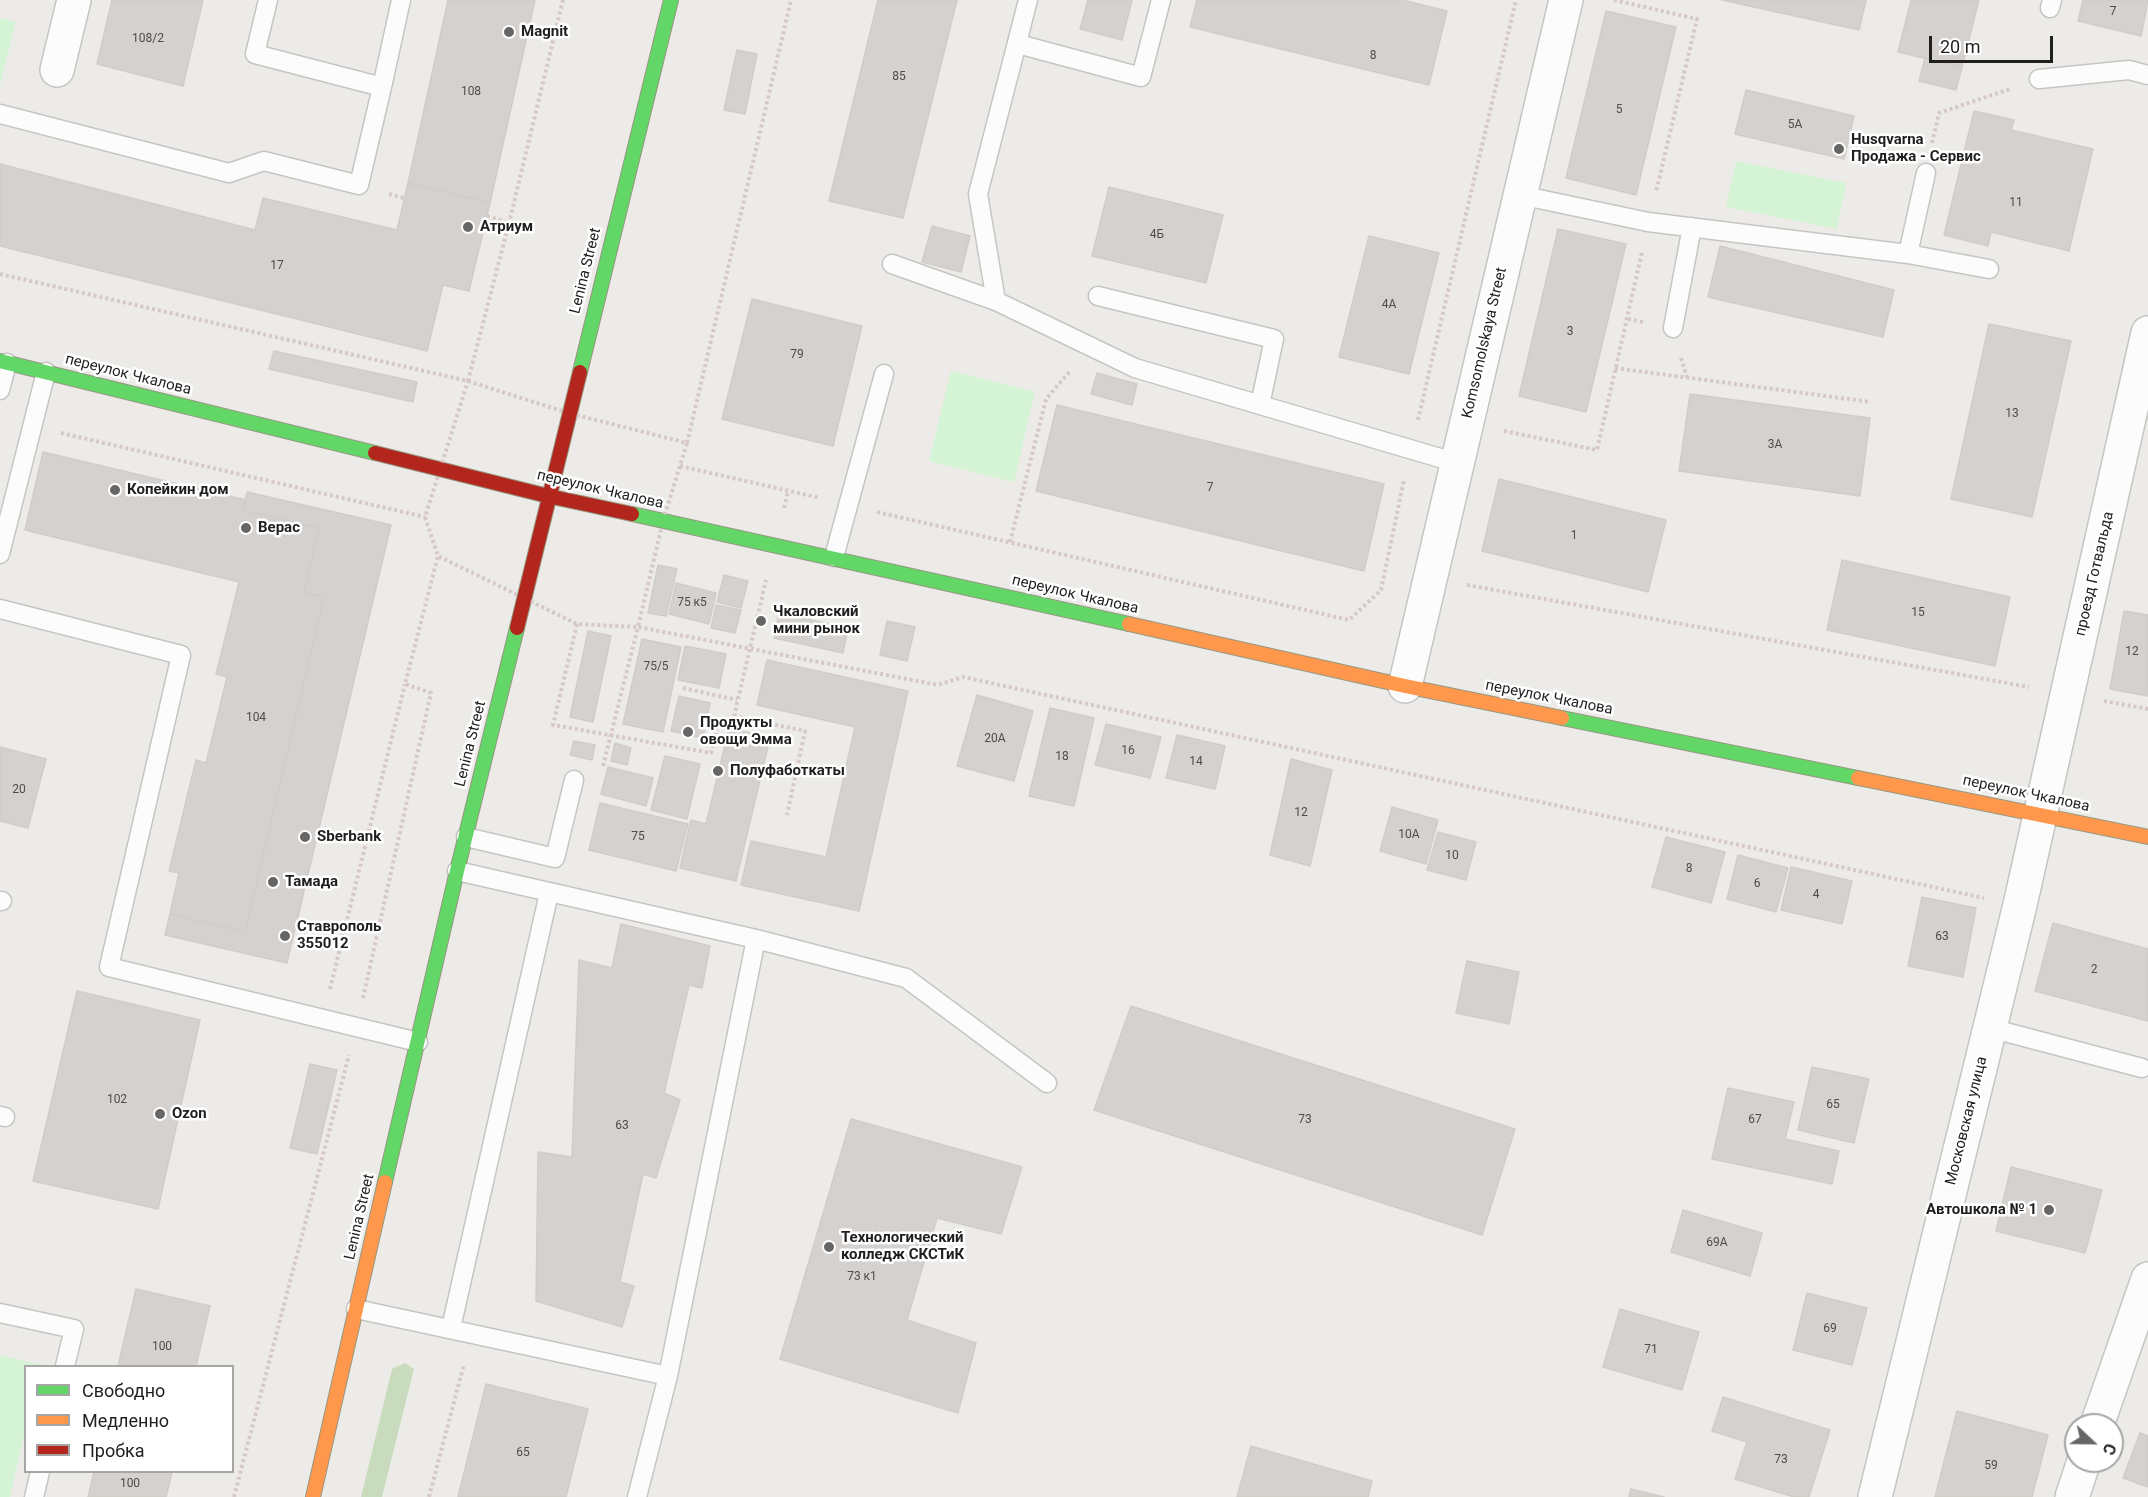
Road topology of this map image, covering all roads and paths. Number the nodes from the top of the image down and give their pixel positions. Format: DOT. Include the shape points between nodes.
graph roads {
  1 [pos="74,0"];
  2 [pos="268,0"];
  3 [pos="400,0"];
  4 [pos="563,0"];
  5 [pos="671,0"];
  6 [pos="791,0"];
  7 [pos="1028,0"];
  8 [pos="1161,0"];
  9 [pos="1516,0"];
  10 [pos="1566,0"];
  11 [pos="1614,0"];
  12 [pos="1018,44"];
  13 [pos="57,70"];
  14 [pos="2148,75"];
  15 [pos="2039,79"];
  16 [pos="382,87"];
  17 [pos="0,114"];
  18 [pos="1926,173"];
  19 [pos="1520,195"];
  20 [pos="487,216"];
  21 [pos="1648,222"];
  22 [pos="509,223"];
  23 [pos="1692,227"];
  24 [pos="1908,254"];
  25 [pos="892,264"];
  26 [pos="1989,269"];
  27 [pos="0,274"];
  28 [pos="1098,296"];
  29 [pos="996,301"];
  30 [pos="1673,328"];
  31 [pos="2148,333"];
  32 [pos="1092,347"];
  33 [pos="4,362"];
  34 [pos="1616,368"];
  35 [pos="46,372"];
  36 [pos="884,374"];
  37 [pos="0,390"];
  38 [pos="1871,402"];
  39 [pos="1260,405"];
  40 [pos="1420,410"];
  41 [pos="1467,422"];
  42 [pos="32,426"];
  43 [pos="687,443"];
  44 [pos="1411,449"];
  45 [pos="1457,463"];
  46 [pos="680,466"];
  47 [pos="788,491"];
  48 [pos="548,496"];
  49 [pos="848,505"];
  50 [pos="425,517"];
  51 [pos="1010,542"];
  52 [pos="775,545"];
  53 [pos="0,554"];
  54 [pos="438,556"];
  55 [pos="834,557"];
  56 [pos="1385,568"];
  57 [pos="1430,578"];
  58 [pos="0,609"];
  59 [pos="577,624"];
  60 [pos="749,648"];
  61 [pos="405,684"];
  62 [pos="1405,686"];
  63 [pos="683,688"];
  64 [pos="2068,694"];
  65 [pos="737,700"];
  66 [pos="2148,708"];
  67 [pos="734,716"];
  68 [pos="611,736"];
  69 [pos="602,770"];
  70 [pos="574,780"];
  71 [pos="787,814"];
  72 [pos="2041,814"];
  73 [pos="466,837"];
  74 [pos="2148,837"];
  75 [pos="458,871"];
  76 [pos="549,893"];
  77 [pos="2020,905"];
  78 [pos="756,939"];
  79 [pos="328,995"];
  80 [pos="356,1026"];
  81 [pos="1990,1028"];
  82 [pos="418,1042"];
  83 [pos="2142,1068"];
  84 [pos="1047,1083"];
  85 [pos="2148,1279"];
  86 [pos="356,1309"];
  87 [pos="0,1313"];
  88 [pos="451,1328"];
  89 [pos="472,1332"];
  90 [pos="65,1365"];
  91 [pos="668,1376"];
  92 [pos="2101,1413"];
  93 [pos="40,1473"];
  94 [pos="2080,1473"];
  95 [pos="34,1497"];
  96 [pos="234,1497"];
  97 [pos="313,1497"];
  98 [pos="429,1497"];
  99 [pos="637,1497"];
  100 [pos="1875,1497"];
  101 [pos="2072,1497"];
  1 -- 13 [label="street"];
  2 -- 16 [label="lane" via="255,54"];
  3 -- 16 [label="lane"];
  4 -- 22 [label="path"];
  5 -- 48 [label="street, Lenina Street"];
  6 -- 43 [label="path"];
  7 -- 12 [label="lane"];
  8 -- 12 [label="lane" via="1141,77"];
  9 -- 40 [label="path"];
  10 -- 19 [label="street, Komsomolskaya Street"];
  11 -- 21 [label="path" via="1697,19"];
  12 -- 29 [label="lane" via="978,194"];
  14 -- 15 [label="lane" via="2129,70"];
  15 -- 18 [label="path" via="1939,113"];
  16 -- 17 [label="lane" via="359,186 264,161 229,173"];
  18 -- 24 [label="lane"];
  19 -- 21 [label="lane"];
  19 -- 41 [label="street, Komsomolskaya Street"];
  20 -- 22 [label="path"];
  21 -- 23 [label="lane"];
  21 -- 34 [label="path"];
  22 -- 27 [label="path" via="468,381"];
  23 -- 24 [label="lane"];
  23 -- 30 [label="lane"];
  24 -- 26 [label="lane"];
  25 -- 29 [label="lane"];
  28 -- 39 [label="lane" via="1274,339"];
  29 -- 32 [label="lane"];
  31 -- 64 [label="street, проезд Готвальда"];
  32 -- 39 [label="lane" via="1135,368"];
  32 -- 51 [label="path" via="1046,399"];
  33 -- 35 [label="street, переулок Чкалова"];
  33 -- 37 [label="lane"];
  34 -- 38 [label="path"];
  34 -- 41 [label="path" via="1597,450"];
  35 -- 42 [label="lane"];
  35 -- 48 [label="street, переулок Чкалова"];
  36 -- 49 [label="lane"];
  39 -- 44 [label="lane"];
  40 -- 41 [label="path"];
  40 -- 44 [label="path"];
  41 -- 45 [label="street, Komsomolskaya Street"];
  42 -- 50 [label="path"];
  42 -- 53 [label="lane"];
  44 -- 45 [label="lane"];
  44 -- 56 [label="path"];
  45 -- 57 [label="street, Komsomolskaya Street"];
  46 -- 47 [label="path"];
  47 -- 49 [label="path"];
  47 -- 52 [label="path"];
  48 -- 52 [label="street, переулок Чкалова"];
  48 -- 73 [label="street, Lenina Street"];
  49 -- 51 [label="path"];
  49 -- 55 [label="lane"];
  51 -- 56 [label="path" via="1349,620 1381,590"];
  52 -- 55 [label="street, переулок Чкалова"];
  52 -- 60 [label="path"];
  54 -- 61 [label="path"];
  55 -- 62 [label="street, переулок Чкалова"];
  56 -- 57 [label="path"];
  57 -- 62 [label="street, Komsomolskaya Street"];
  57 -- 64 [label="path"];
  58 -- 80 [label="lane" via="181,655 109,967"];
  59 -- 68 [label="path" via="553,725"];
  60 -- 65 [label="path"];
  60 -- 68 [label="path" via="638,627"];
  60 -- 77 [label="path" via="938,685 963,677"];
  61 -- 79 [label="path"];
  61 -- 80 [label="path" via="431,693"];
  62 -- 72 [label="street, переулок Чкалова"];
  63 -- 65 [label="path"];
  64 -- 66 [label="path"];
  64 -- 72 [label="street, проезд Готвальда"];
  65 -- 67 [label="path"];
  67 -- 68 [label="path" via="718,723 711,753"];
  67 -- 71 [label="path" via="805,731"];
  68 -- 69 [label="path"];
  70 -- 73 [label="lane" via="555,858"];
  72 -- 74 [label="street, переулок Чкалова"];
  72 -- 77 [label="street, Московская улица"];
  73 -- 75 [label="street, Lenina Street"];
  75 -- 76 [label="lane"];
  75 -- 82 [label="street, Lenina Street"];
  76 -- 78 [label="lane"];
  76 -- 88 [label="lane"];
  77 -- 81 [label="street, Московская улица"];
  78 -- 84 [label="lane" via="906,978"];
  78 -- 91 [label="lane"];
  80 -- 82 [label="lane"];
  80 -- 96 [label="path"];
  81 -- 83 [label="lane"];
  81 -- 100 [label="street, Московская улица"];
  82 -- 86 [label="street, Lenina Street"];
  85 -- 92 [label="street"];
  86 -- 88 [label="lane"];
  86 -- 97 [label="street, Lenina Street"];
  87 -- 90 [label="lane" via="74,1329"];
  88 -- 89 [label="lane"];
  89 -- 91 [label="lane"];
  89 -- 98 [label="path"];
  91 -- 99 [label="lane"];
  93 -- 95 [label="lane"];
  94 -- 101 [label="street"];
}
